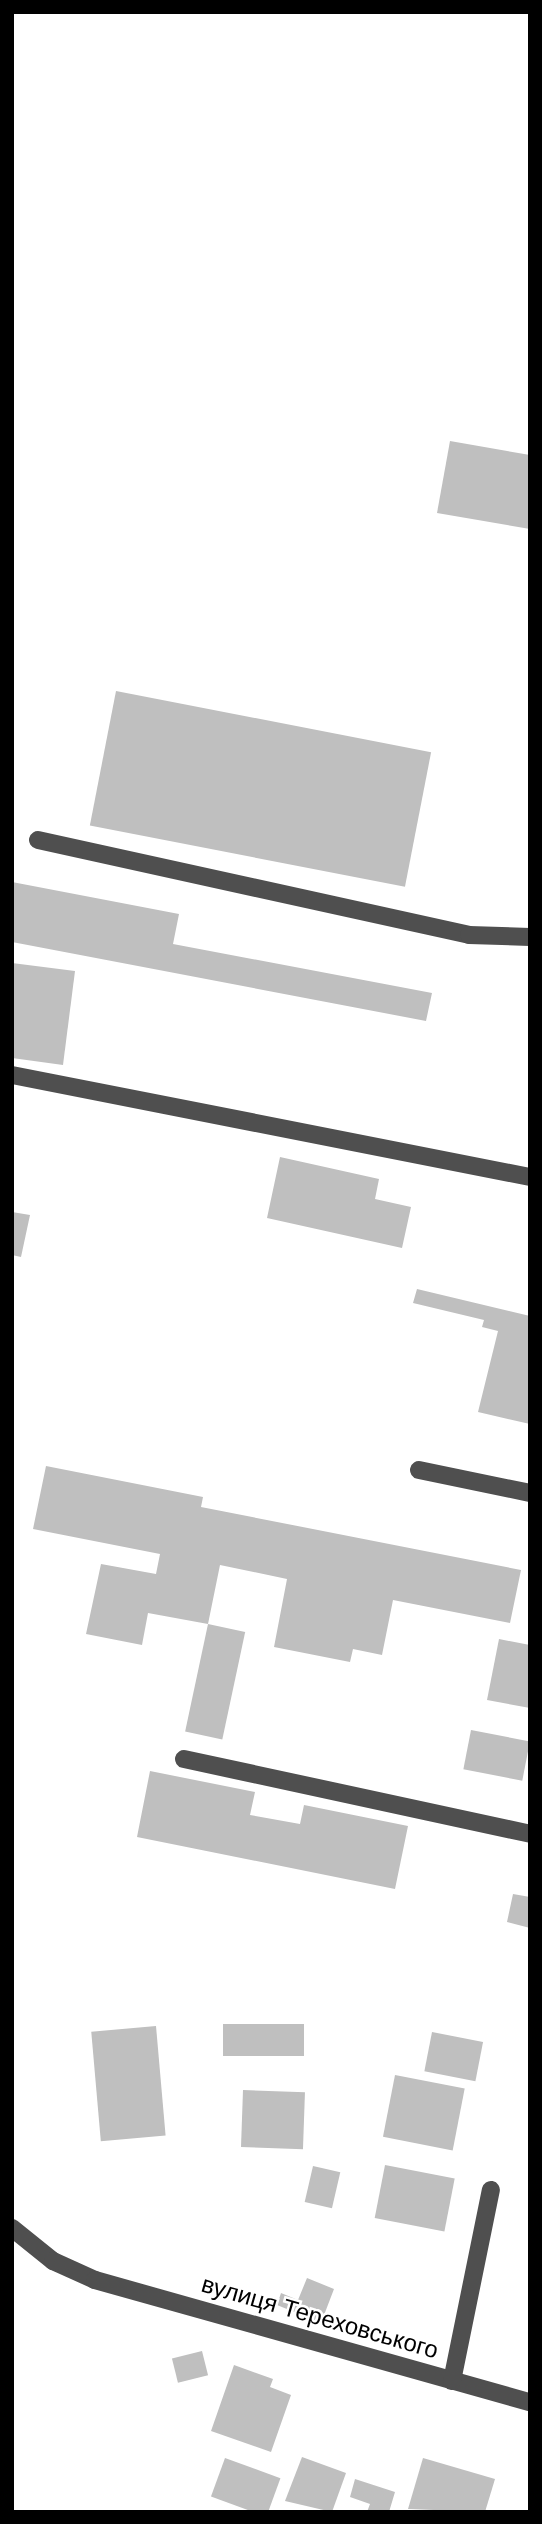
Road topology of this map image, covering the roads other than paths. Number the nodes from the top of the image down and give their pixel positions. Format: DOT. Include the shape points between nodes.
graph roads {
  1 [pos="38,840"];
  2 [pos="530,937"];
  3 [pos="12,1075"];
  4 [pos="530,1177"];
  5 [pos="419,1470"];
  6 [pos="530,1493"];
  7 [pos="184,1759"];
  8 [pos="530,1834"];
  9 [pos="491,2190"];
  10 [pos="12,2228"];
  11 [pos="452,2381"];
  12 [pos="530,2402"];
  1 -- 2 [label="street" via="469,935"];
  3 -- 4 [label="street"];
  5 -- 6 [label="street"];
  7 -- 8 [label="street"];
  9 -- 11 [label="street"];
  10 -- 11 [label="street, вулиця Тереховського" via="53,2261 95,2280"];
  11 -- 12 [label="street, вулиця Тереховського"];
}
